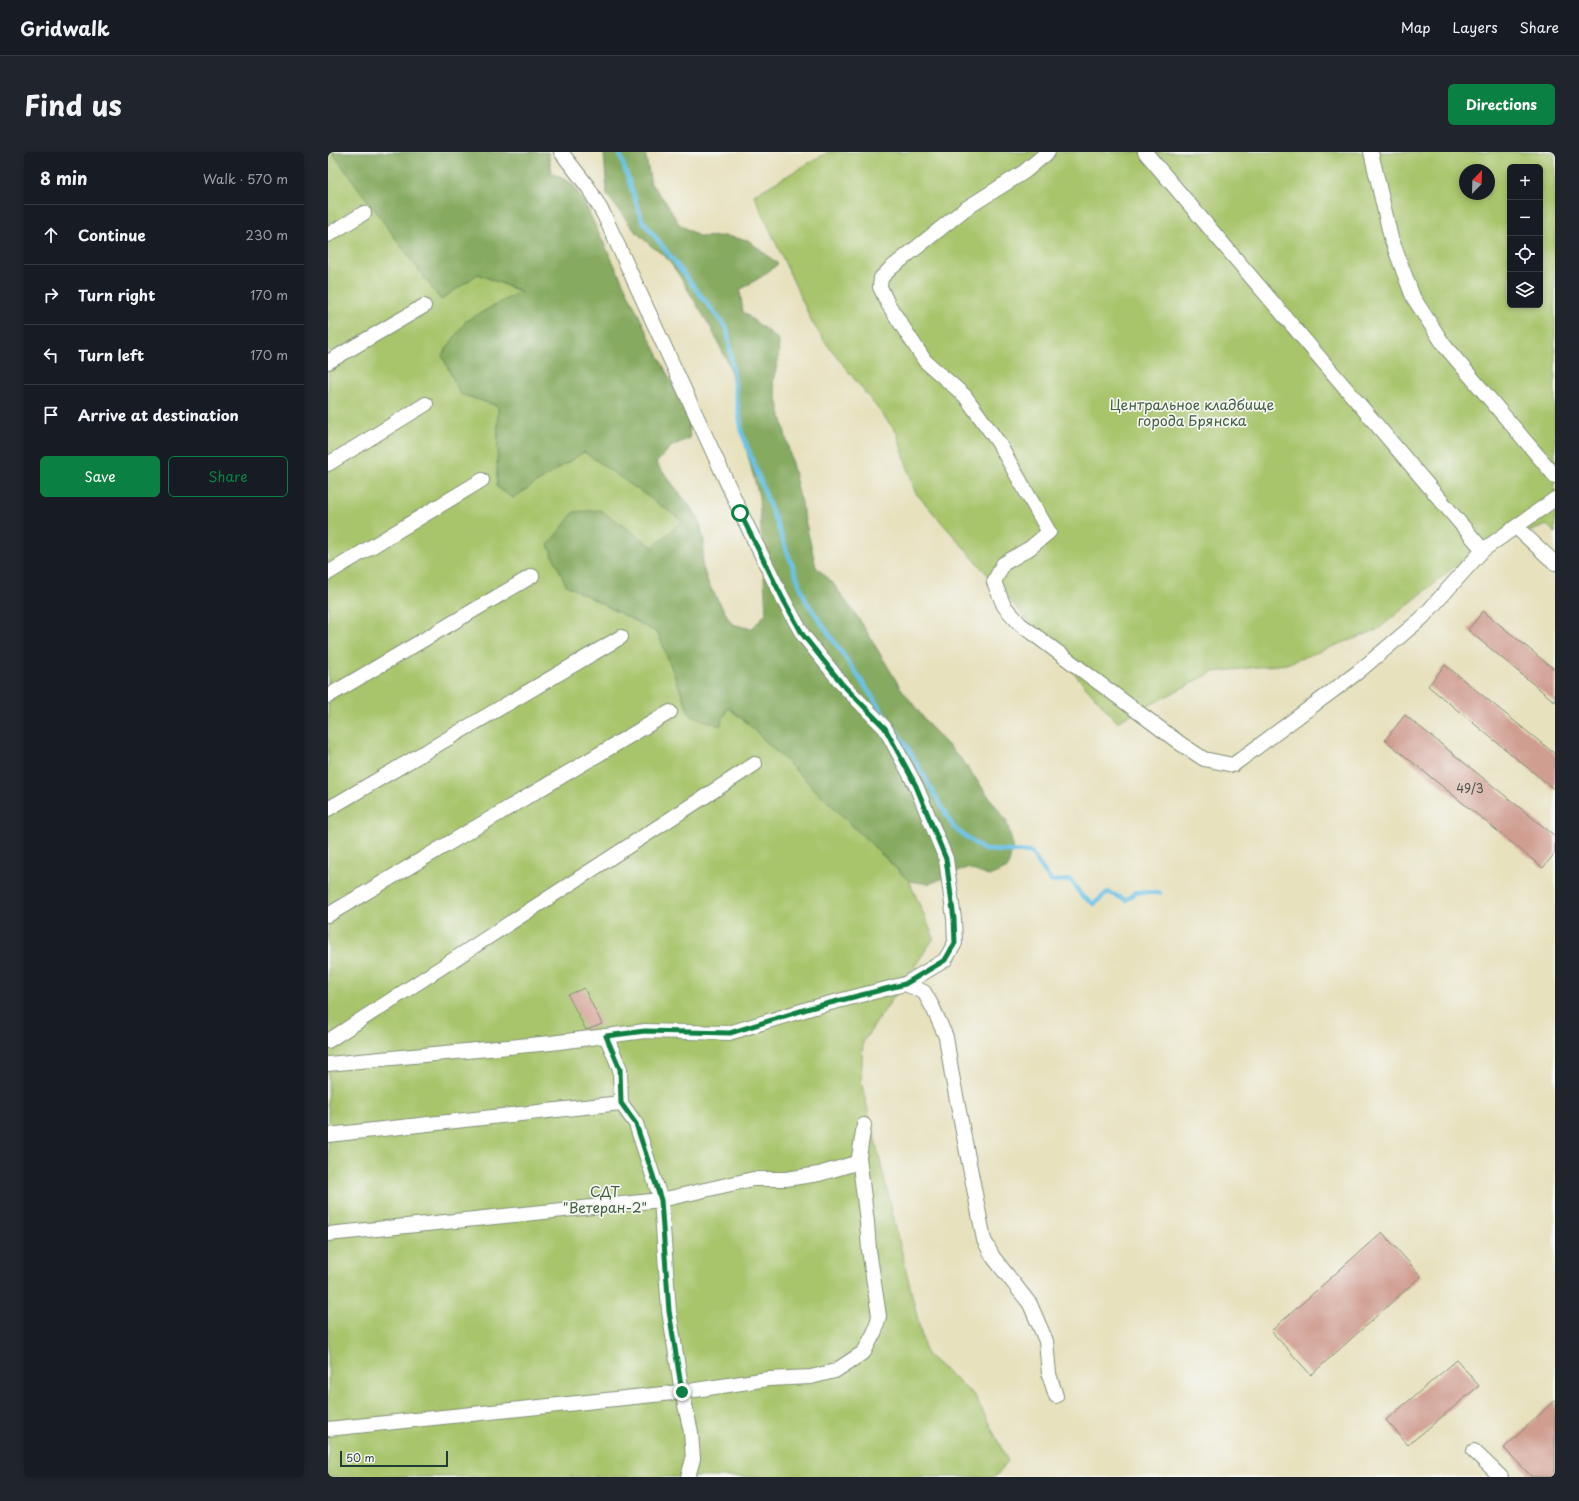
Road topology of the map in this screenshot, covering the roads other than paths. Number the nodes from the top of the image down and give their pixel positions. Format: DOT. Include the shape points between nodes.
graph roads {
  1 [pos="561,152"];
  2 [pos="1048,152"];
  3 [pos="1145,152"];
  4 [pos="1371,152"];
  5 [pos="364,213"];
  6 [pos="328,235"];
  7 [pos="424,306"];
  8 [pos="328,362"];
  9 [pos="426,404"];
  10 [pos="328,464"];
  11 [pos="1555,476"];
  12 [pos="482,480"];
  13 [pos="1555,499"];
  14 [pos="1516,527"];
  15 [pos="1483,550"];
  16 [pos="1555,563"];
  17 [pos="328,573"];
  18 [pos="532,576"];
  19 [pos="621,637"];
  20 [pos="328,696"];
  21 [pos="670,712"];
  22 [pos="755,764"];
  23 [pos="328,809"];
  24 [pos="328,915"];
  25 [pos="905,984"];
  26 [pos="606,1036"];
  27 [pos="328,1041"];
  28 [pos="328,1064"];
  29 [pos="621,1103"];
  30 [pos="864,1125"];
  31 [pos="328,1135"];
  32 [pos="859,1162"];
  33 [pos="661,1200"];
  34 [pos="328,1234"];
  35 [pos="682,1392"];
  36 [pos="1056,1396"];
  37 [pos="328,1429"];
  38 [pos="1474,1451"];
  39 [pos="688,1477"];
  40 [pos="1501,1477"];
  1 -- 25 [label="lane" via="588,187 604,215 740,513 803,635 843,685 885,728 916,786 946,859 955,943 945,960"];
  2 -- 15 [label="lane" via="1024,172 965,209 891,268 881,278 880,287 925,361 965,396 998,442 1049,532 1030,548 1003,564 994,582 1004,606 1020,624 1180,744 1204,759 1233,765 1358,672 1422,618"];
  3 -- 15 [label="lane"];
  4 -- 11 [label="lane" via="1391,238 1413,297 1444,345"];
  5 -- 6 [label="lane"];
  7 -- 8 [label="lane"];
  9 -- 10 [label="lane"];
  12 -- 17 [label="lane"];
  13 -- 14 [label="lane"];
  14 -- 15 [label="lane"];
  14 -- 16 [label="lane"];
  18 -- 20 [label="lane"];
  19 -- 23 [label="lane"];
  21 -- 24 [label="lane"];
  22 -- 27 [label="lane"];
  25 -- 26 [label="lane" via="810,1008 730,1033 645,1031"];
  25 -- 36 [label="lane" via="924,992 946,1037 984,1240 993,1258 1030,1304 1046,1341 1049,1374"];
  26 -- 28 [label="lane"];
  26 -- 29 [label="lane" via="620,1069"];
  29 -- 31 [label="lane"];
  29 -- 33 [label="lane" via="636,1124"];
  30 -- 32 [label="lane"];
  32 -- 33 [label="lane" via="819,1174 752,1179"];
  32 -- 35 [label="lane" via="879,1316 864,1352 835,1371 811,1377 768,1379"];
  33 -- 34 [label="lane"];
  33 -- 35 [label="lane" via="669,1311"];
  35 -- 37 [label="lane"];
  35 -- 39 [label="lane" via="691,1432 693,1459"];
  38 -- 40 [label="lane"];
}
